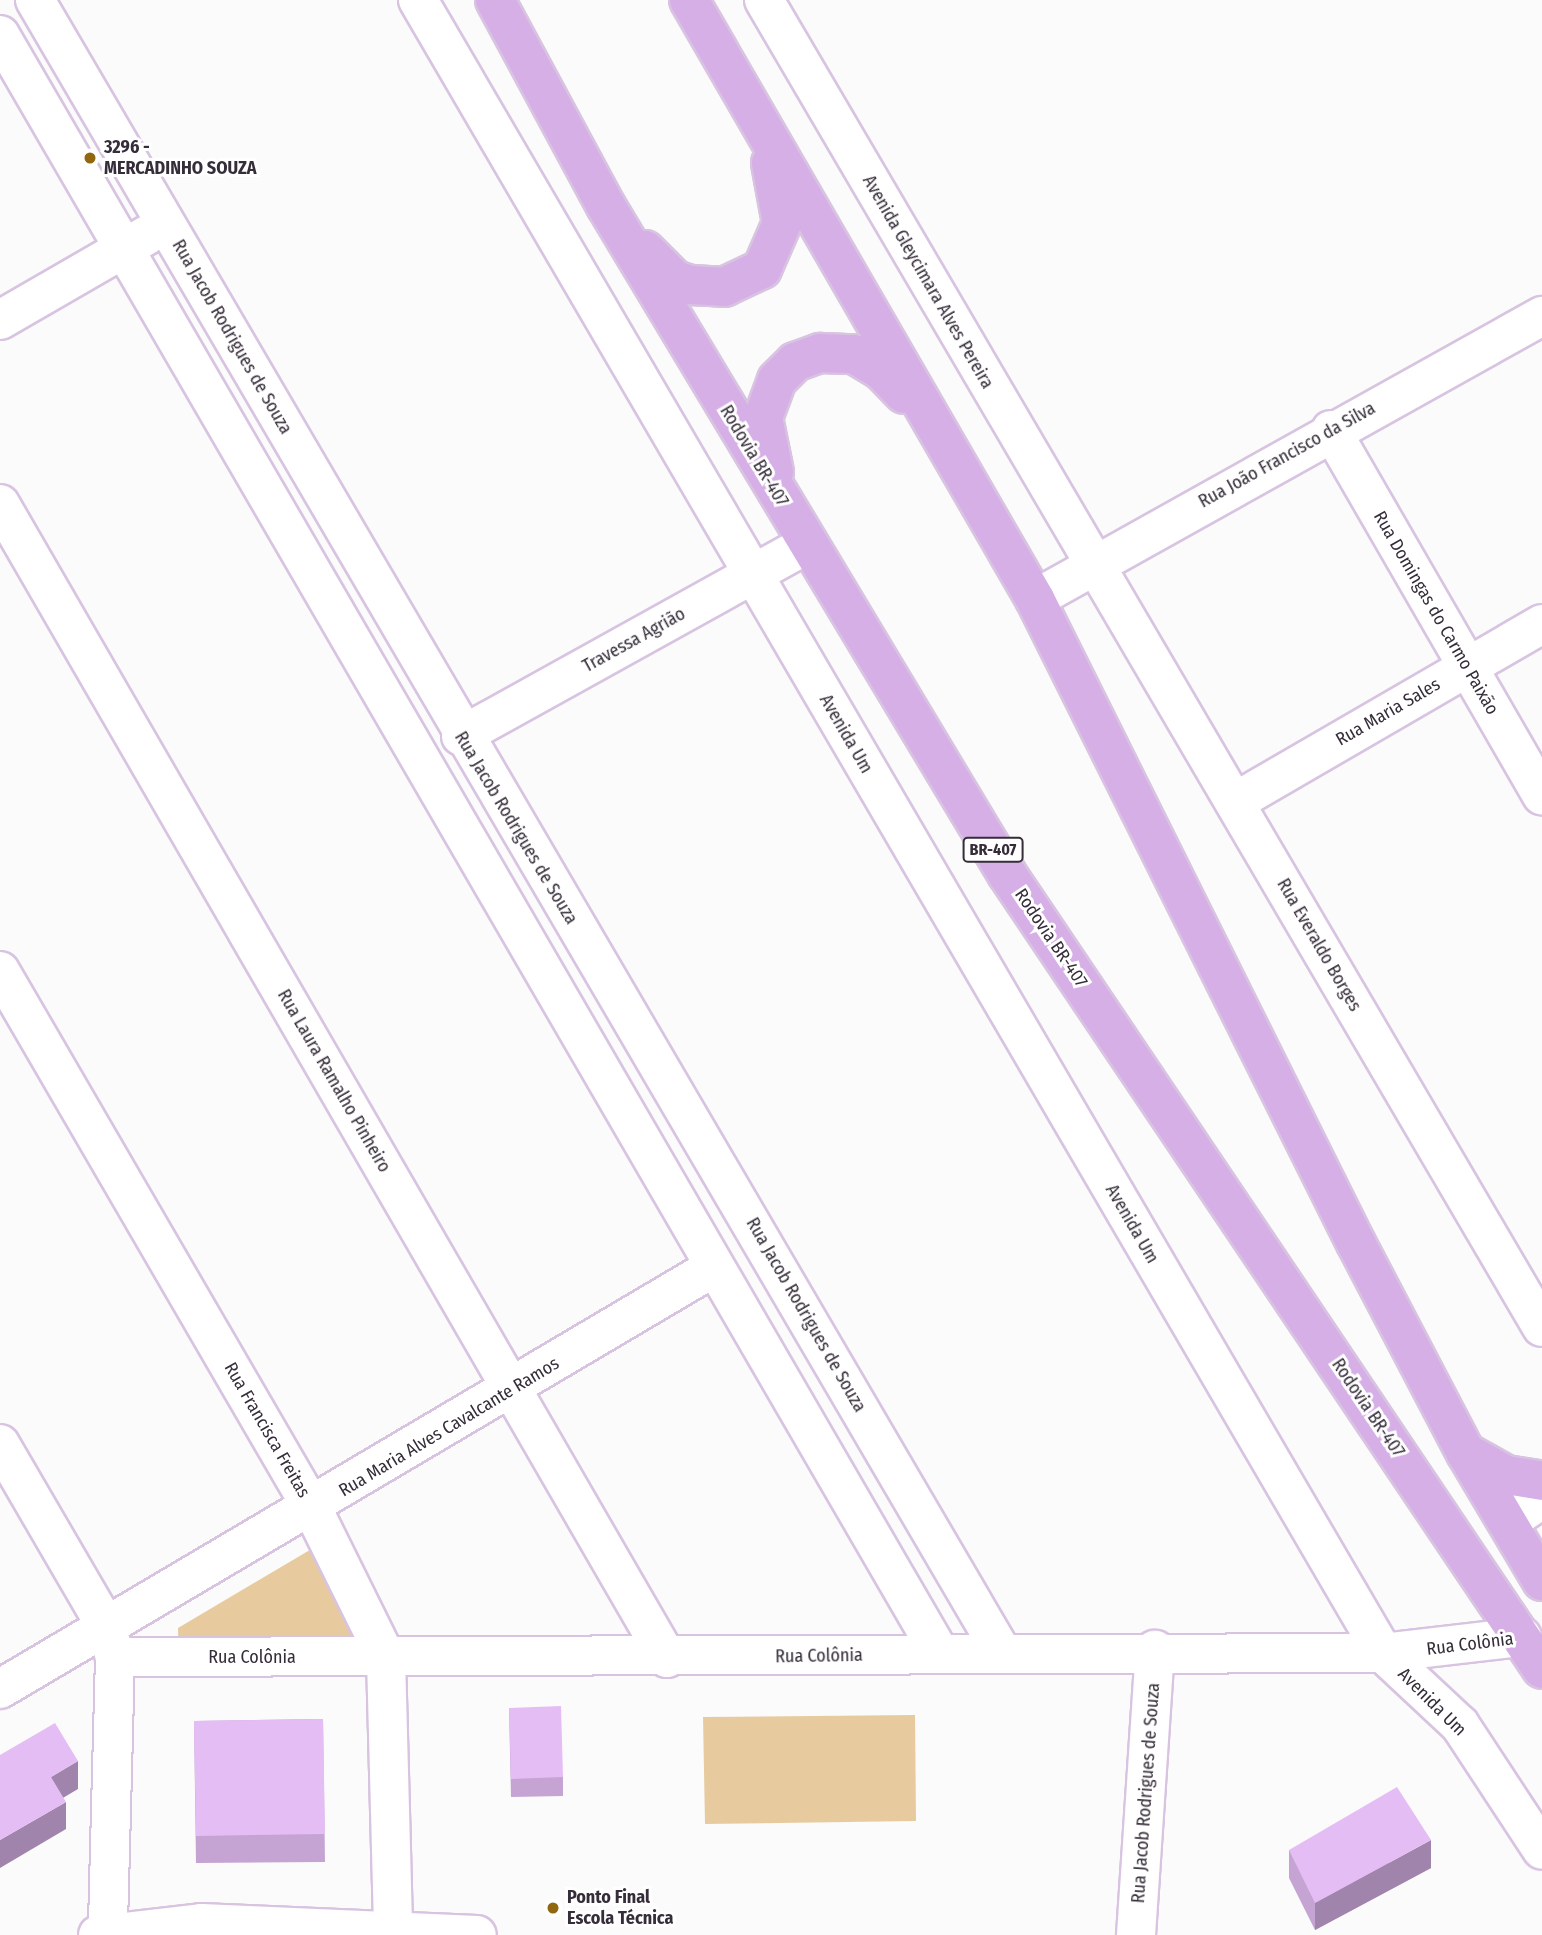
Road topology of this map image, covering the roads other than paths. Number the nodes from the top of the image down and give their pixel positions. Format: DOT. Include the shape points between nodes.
graph roads {
  1 [pos="35,0"];
  2 [pos="418,0"];
  3 [pos="495,0"];
  4 [pos="764,0"];
  5 [pos="696,2"];
  6 [pos="0,36"];
  7 [pos="763,127"];
  8 [pos="606,206"];
  9 [pos="166,223"];
  10 [pos="125,247"];
  11 [pos="1542,316"];
  12 [pos="0,320"];
  13 [pos="1331,430"];
  14 [pos="938,432"];
  15 [pos="0,505"];
  16 [pos="785,508"];
  17 [pos="807,544"];
  18 [pos="1092,564"];
  19 [pos="753,574"];
  20 [pos="1035,599"];
  21 [pos="1542,624"];
  22 [pos="1467,667"];
  23 [pos="461,736"];
  24 [pos="1542,795"];
  25 [pos="1235,802"];
  26 [pos="0,971"];
  27 [pos="714,1267"];
  28 [pos="1542,1327"];
  29 [pos="513,1388"];
  30 [pos="0,1444"];
  31 [pos="1465,1453"];
  32 [pos="1542,1481"];
  33 [pos="1542,1499"];
  34 [pos="312,1508"];
  35 [pos="1508,1522"];
  36 [pos="1541,1571"];
  37 [pos="1522,1637"];
  38 [pos="111,1642"];
  39 [pos="1155,1650"];
  40 [pos="1002,1653"];
  41 [pos="1383,1653"];
  42 [pos="940,1654"];
  43 [pos="386,1658"];
  44 [pos="667,1658"];
  45 [pos="1542,1670"];
  46 [pos="0,1689"];
  47 [pos="1542,1850"];
  48 [pos="289,1930"];
  49 [pos="393,1932"];
  50 [pos="103,1933"];
  51 [pos="477,1935"];
  52 [pos="1136,1935"];
  1 -- 9 [label="street, Rua Jacob Rodrigues de Souza"];
  2 -- 19 [label="street, Avenida Um"];
  3 -- 8 [label="highway, Rodovia BR-407 / BR-407"];
  4 -- 18 [label="street, Avenida Gleycimara Alves Pereira"];
  5 -- 7 [label="highway"];
  6 -- 10 [label="street"];
  7 -- 8 [label="highway" via="782,223 768,261 748,279 724,287 675,280"];
  7 -- 14 [label="highway"];
  8 -- 16 [label="highway, Rodovia BR-407 / BR-407"];
  9 -- 10 [label="street"];
  9 -- 23 [label="street, Rua Jacob Rodrigues de Souza"];
  10 -- 12 [label="street"];
  10 -- 27 [label="street"];
  11 -- 13 [label="street, Rua João Francisco da Silva"];
  13 -- 18 [label="street, Rua João Francisco da Silva"];
  13 -- 22 [label="street, Rua Domingas do Carmo Paixão"];
  14 -- 16 [label="highway" via="869,360 820,353 796,362 777,380 763,418"];
  14 -- 20 [label="highway"];
  15 -- 29 [label="street, Rua Laura Ramalho Pinheiro"];
  16 -- 17 [label="highway, Rodovia BR-407 / BR-407"];
  17 -- 19 [label="street, Travessa Agrião"];
  17 -- 37 [label="highway, Rodovia BR-407 / BR-407" via="1007,874"];
  18 -- 20 [label="street, Rua João Francisco da Silva"];
  18 -- 25 [label="street, Rua Everaldo Borges"];
  19 -- 23 [label="street, Travessa Agrião"];
  19 -- 41 [label="street, Avenida Um"];
  20 -- 31 [label="highway"];
  21 -- 22 [label="street, Rua Maria Sales"];
  22 -- 24 [label="street, Rua Domingas do Carmo Paixão"];
  22 -- 25 [label="street, Rua Maria Sales"];
  23 -- 40 [label="street, Rua Jacob Rodrigues de Souza"];
  25 -- 28 [label="street, Rua Everaldo Borges"];
  26 -- 34 [label="street, Rua Francisca Freitas"];
  27 -- 29 [label="street, Rua Maria Alves Cavalcante Ramos"];
  27 -- 42 [label="street"];
  29 -- 34 [label="street, Rua Maria Alves Cavalcante Ramos"];
  29 -- 44 [label="street, Rua Laura Ramalho Pinheiro"];
  30 -- 38 [label="street"];
  31 -- 32 [label="highway" via="1496,1471"];
  31 -- 35 [label="highway"];
  33 -- 35 [label="street"];
  34 -- 38 [label="street, Rua Maria Alves Cavalcante Ramos"];
  34 -- 43 [label="street, Rua Francisca Freitas"];
  35 -- 36 [label="highway"];
  37 -- 41 [label="street, Rua Colônia"];
  37 -- 45 [label="highway, Rodovia BR-407 / BR-407"];
  38 -- 43 [label="street, Rua Colônia"];
  38 -- 46 [label="street, Rua Maria Alves Cavalcante Ramos"];
  38 -- 50 [label="street"];
  39 -- 40 [label="street, Rua Colônia"];
  39 -- 41 [label="street, Rua Colônia"];
  39 -- 52 [label="street, Rua Jacob Rodrigues de Souza"];
  40 -- 42 [label="street, Rua Colônia"];
  41 -- 47 [label="street, Avenida Um" via="1460,1725"];
  42 -- 44 [label="street, Rua Colônia"];
  43 -- 44 [label="street, Rua Colônia"];
  43 -- 49 [label="street, Rua Francisca Freitas"];
  48 -- 49 [label="street"];
  48 -- 50 [label="street" via="201,1923"];
  49 -- 51 [label="street"];
}
